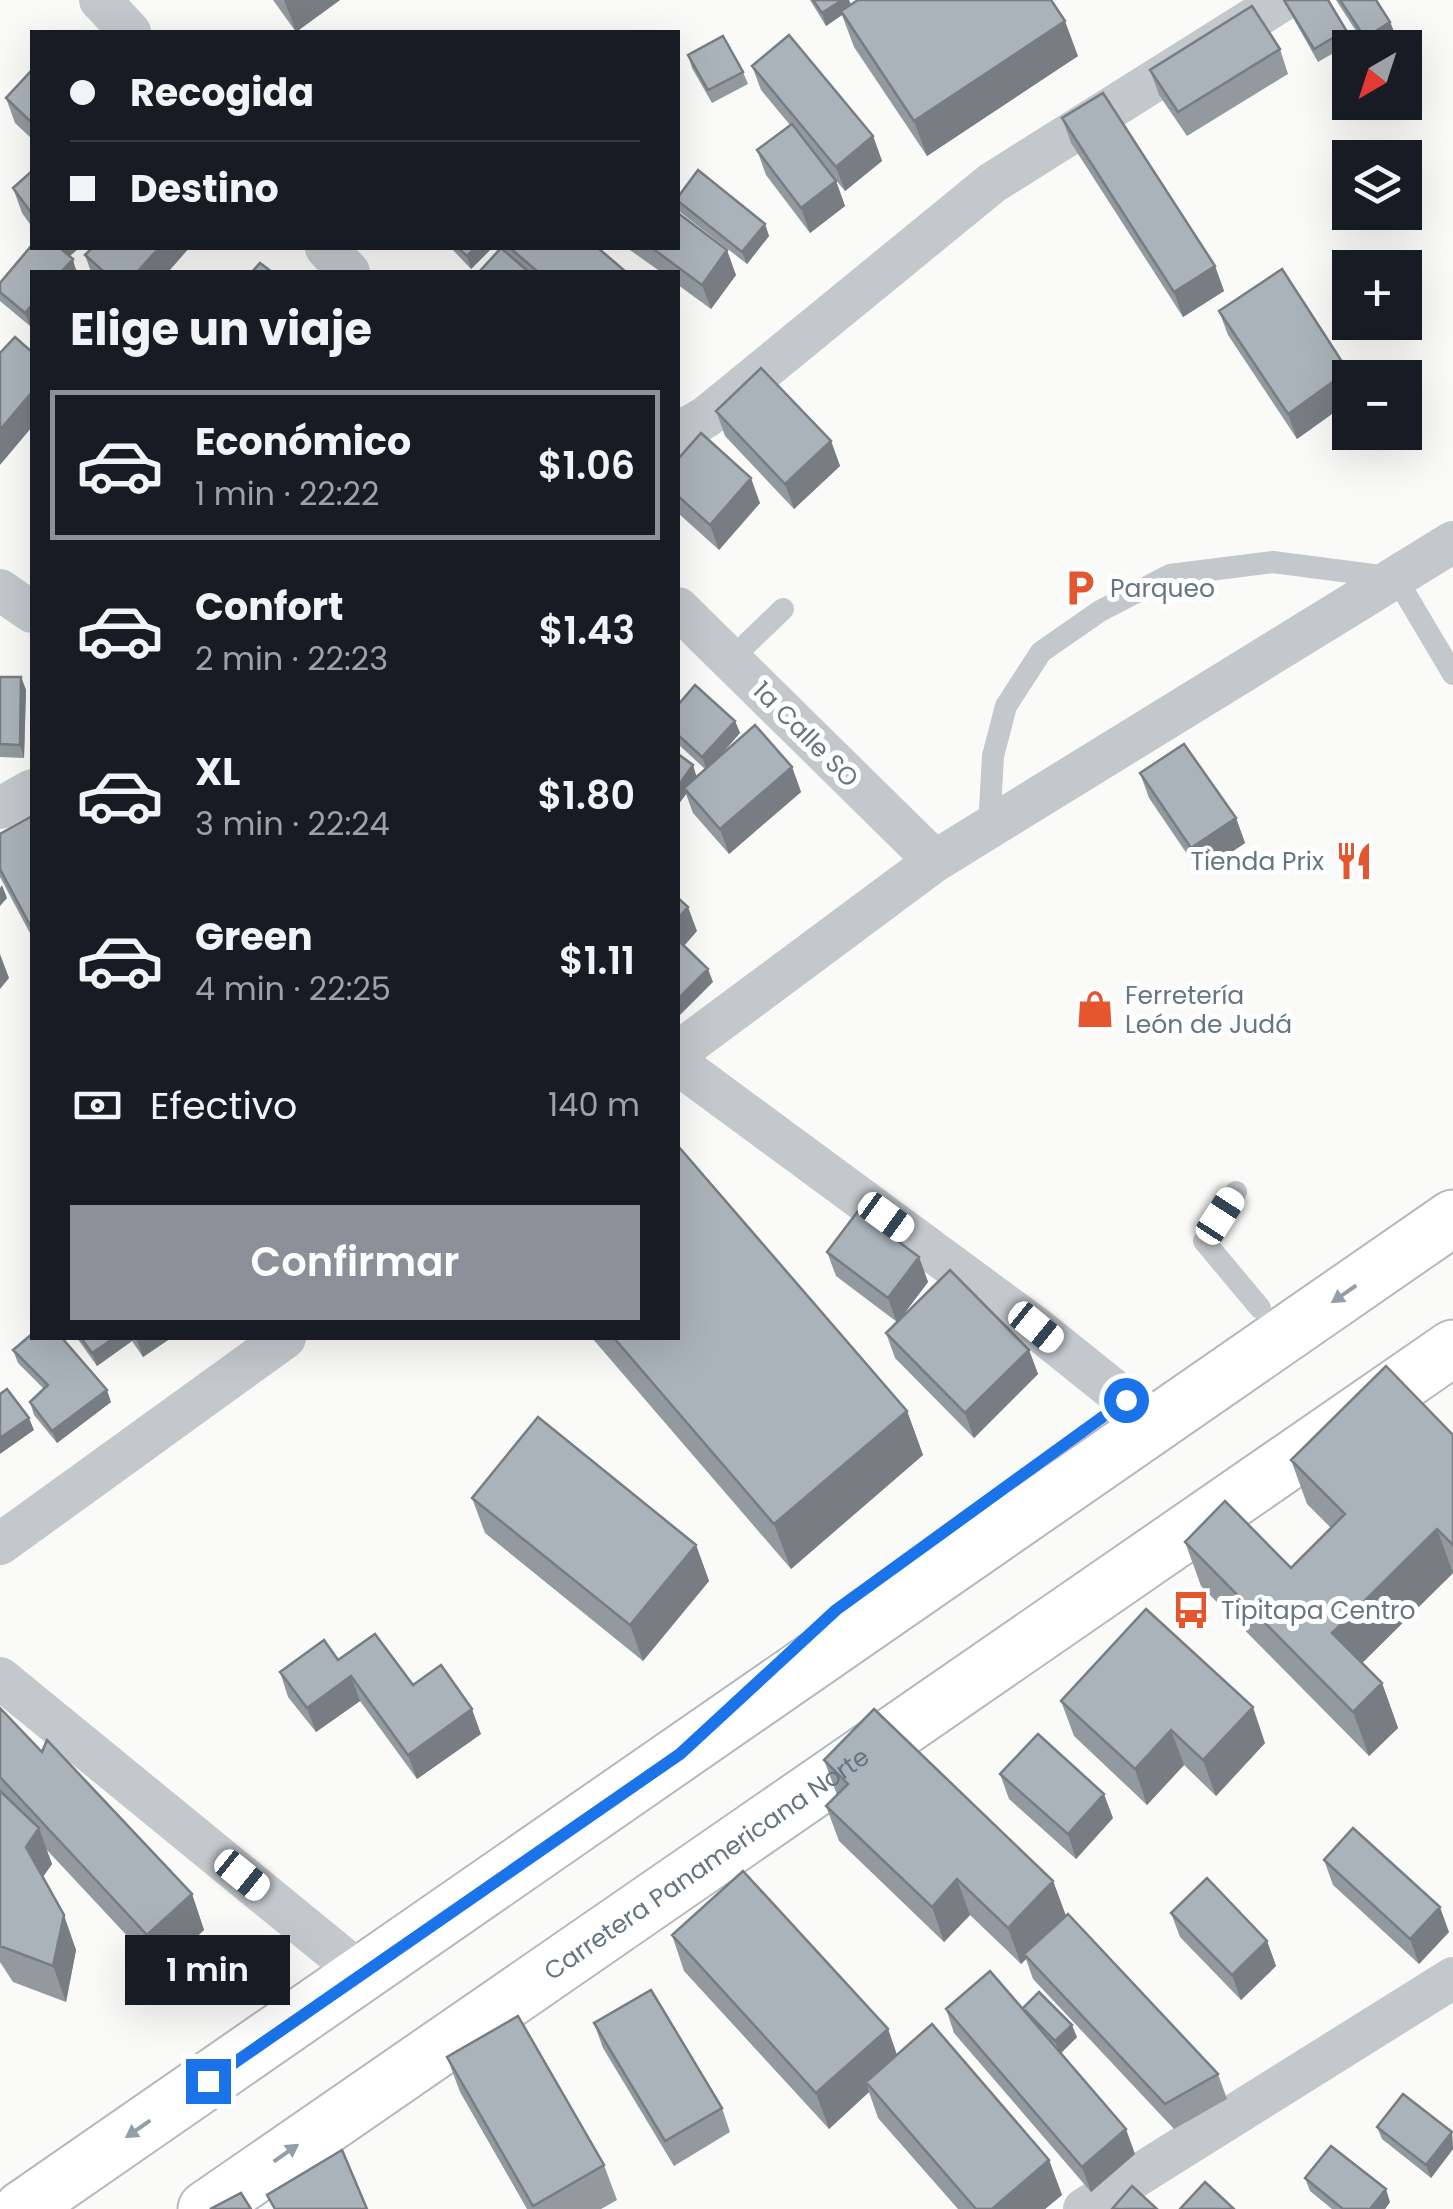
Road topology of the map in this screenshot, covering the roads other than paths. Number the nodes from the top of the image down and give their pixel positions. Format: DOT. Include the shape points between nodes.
graph roads {
  1 [pos="100,0"];
  2 [pos="1283,0"];
  3 [pos="128,30"];
  4 [pos="328,250"];
  5 [pos="347,270"];
  6 [pos="680,432"];
  7 [pos="1453,542"];
  8 [pos="1396,578"];
  9 [pos="0,590"];
  10 [pos="783,608"];
  11 [pos="680,610"];
  12 [pos="30,611"];
  13 [pos="730,660"];
  14 [pos="1453,674"];
  15 [pos="30,791"];
  16 [pos="0,808"];
  17 [pos="989,828"];
  18 [pos="935,861"];
  19 [pos="680,1051"];
  20 [pos="680,1065"];
  21 [pos="1453,1177"];
  22 [pos="1236,1192"];
  23 [pos="1453,1218"];
  24 [pos="1260,1308"];
  25 [pos="1453,1309"];
  26 [pos="282,1340"];
  27 [pos="1453,1348"];
  28 [pos="1126,1400"];
  29 [pos="0,1544"];
  30 [pos="0,1678"];
  31 [pos="946,1696"];
  32 [pos="680,1754"];
  33 [pos="362,1974"];
  34 [pos="1453,1978"];
  35 [pos="22,2209"];
  36 [pos="206,2209"];
  37 [pos="1084,2209"];
  1 -- 3 [label="street"];
  2 -- 6 [label="street" via="992,183"];
  4 -- 5 [label="street"];
  7 -- 8 [label="street"];
  8 -- 14 [label="lane"];
  8 -- 17 [label="street"];
  8 -- 17 [label="lane" via="1272,562 1170,575 1100,610 1041,652 1006,706 992,756"];
  9 -- 12 [label="street"];
  10 -- 13 [label="lane"];
  11 -- 13 [label="street, 1a Calle SO"];
  13 -- 18 [label="street, 1a Calle SO"];
  15 -- 16 [label="street"];
  17 -- 18 [label="street"];
  18 -- 19 [label="street"];
  20 -- 28 [label="street"];
  21 -- 24 [label="highway"];
  22 -- 24 [label="lane" via="1204,1241"];
  23 -- 32 [label="highway, one-way"];
  24 -- 28 [label="highway"];
  25 -- 31 [label="highway" via="1095,1568"];
  26 -- 29 [label="street"];
  27 -- 31 [label="highway, Carretera Panamericana Norte"];
  28 -- 32 [label="highway" via="836,1610"];
  30 -- 33 [label="street"];
  36 -- 31 [label="highway, Carretera Panamericana Norte, one-way"];
  32 -- 33 [label="highway"];
  33 -- 35 [label="highway, one-way"];
  34 -- 37 [label="street"];
}
